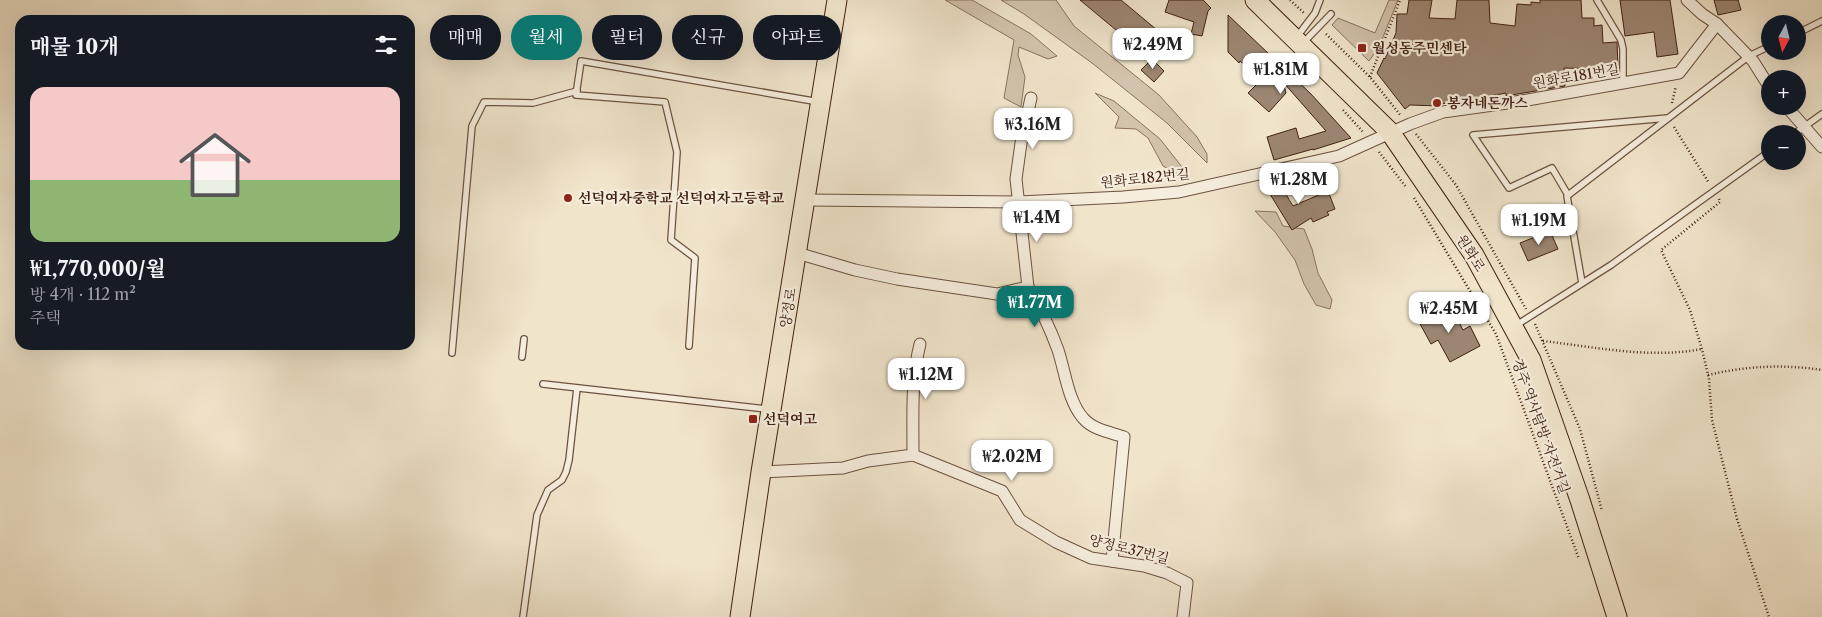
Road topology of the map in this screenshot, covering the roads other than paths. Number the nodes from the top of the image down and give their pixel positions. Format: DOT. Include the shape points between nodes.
graph roads {
  1 [pos="837,0"];
  2 [pos="1255,0"];
  3 [pos="1320,0"];
  4 [pos="1597,0"];
  5 [pos="1687,0"];
  6 [pos="1331,14"];
  7 [pos="1822,22"];
  8 [pos="1717,24"];
  9 [pos="1806,29"];
  10 [pos="1298,42"];
  11 [pos="1761,50"];
  12 [pos="1749,56"];
  13 [pos="1761,74"];
  14 [pos="1623,83"];
  15 [pos="577,92"];
  16 [pos="1031,98"];
  17 [pos="821,102"];
  18 [pos="1822,114"];
  19 [pos="1794,115"];
  20 [pos="1668,118"];
  21 [pos="1803,125"];
  22 [pos="1806,125"];
  23 [pos="1806,128"];
  24 [pos="1390,132"];
  25 [pos="1822,147"];
  26 [pos="1761,157"];
  27 [pos="1568,195"];
  28 [pos="806,200"];
  29 [pos="1019,202"];
  30 [pos="797,253"];
  31 [pos="1582,283"];
  32 [pos="1028,287"];
  33 [pos="1513,327"];
  34 [pos="524,339"];
  35 [pos="920,344"];
  36 [pos="689,346"];
  37 [pos="452,353"];
  38 [pos="522,357"];
  39 [pos="543,384"];
  40 [pos="577,388"];
  41 [pos="772,410"];
  42 [pos="913,455"];
  43 [pos="761,472"];
  44 [pos="1112,561"];
  45 [pos="523,617"];
  46 [pos="740,617"];
  47 [pos="1183,617"];
  48 [pos="1617,617"];
  1 -- 17 [label="main road, 양정로"];
  2 -- 10 [label="main road, 원화로"];
  3 -- 10 [label="lane"];
  4 -- 14 [label="lane" via="1621,40"];
  5 -- 8 [label="street"];
  6 -- 10 [label="lane"];
  7 -- 9 [label="lane"];
  8 -- 12 [label="street"];
  8 -- 14 [label="street, 원화로181번길" via="1679,73"];
  10 -- 24 [label="main road, 원화로"];
  11 -- 12 [label="lane"];
  12 -- 13 [label="street"];
  12 -- 20 [label="lane"];
  14 -- 24 [label="street, 원화로181번길" via="1443,112"];
  15 -- 17 [label="lane" via="580,61"];
  15 -- 36 [label="lane" via="576,95 665,102 677,152 671,240 695,258"];
  15 -- 37 [label="lane" via="533,103 484,102 472,126"];
  16 -- 29 [label="street" via="1016,179"];
  17 -- 28 [label="main road, 양정로"];
  18 -- 22 [label="lane"];
  19 -- 21 [label="street"];
  20 -- 27 [label="lane"];
  20 -- 27 [label="lane" via="1473,135 1509,188 1552,168"];
  23 -- 25 [label="street"];
  24 -- 29 [label="street, 원화로182번길" via="1339,156 1179,192"];
  24 -- 33 [label="main road, 원화로" via="1474,255"];
  26 -- 31 [label="lane"];
  27 -- 31 [label="lane"];
  28 -- 29 [label="street, 원화로182번길"];
  28 -- 30 [label="main road, 양정로"];
  29 -- 32 [label="street"];
  30 -- 32 [label="street" via="897,279 997,294"];
  30 -- 41 [label="main road, 양정로"];
  31 -- 33 [label="lane"];
  32 -- 44 [label="street" via="1054,341 1082,418 1093,427 1124,437"];
  33 -- 48 [label="main road, 원화로" via="1531,360"];
  34 -- 38 [label="lane"];
  35 -- 42 [label="street" via="913,395"];
  39 -- 40 [label="lane"];
  40 -- 41 [label="lane"];
  40 -- 45 [label="lane" via="566,472 562,480 548,490 537,516"];
  41 -- 43 [label="main road, 양정로"];
  42 -- 43 [label="street" via="844,468"];
  42 -- 44 [label="street, 양정로37번길" via="1002,491 1020,520 1091,558"];
  43 -- 46 [label="main road, 양정로"];
  44 -- 47 [label="street, 양정로37번길" via="1144,566 1187,583"];
}
